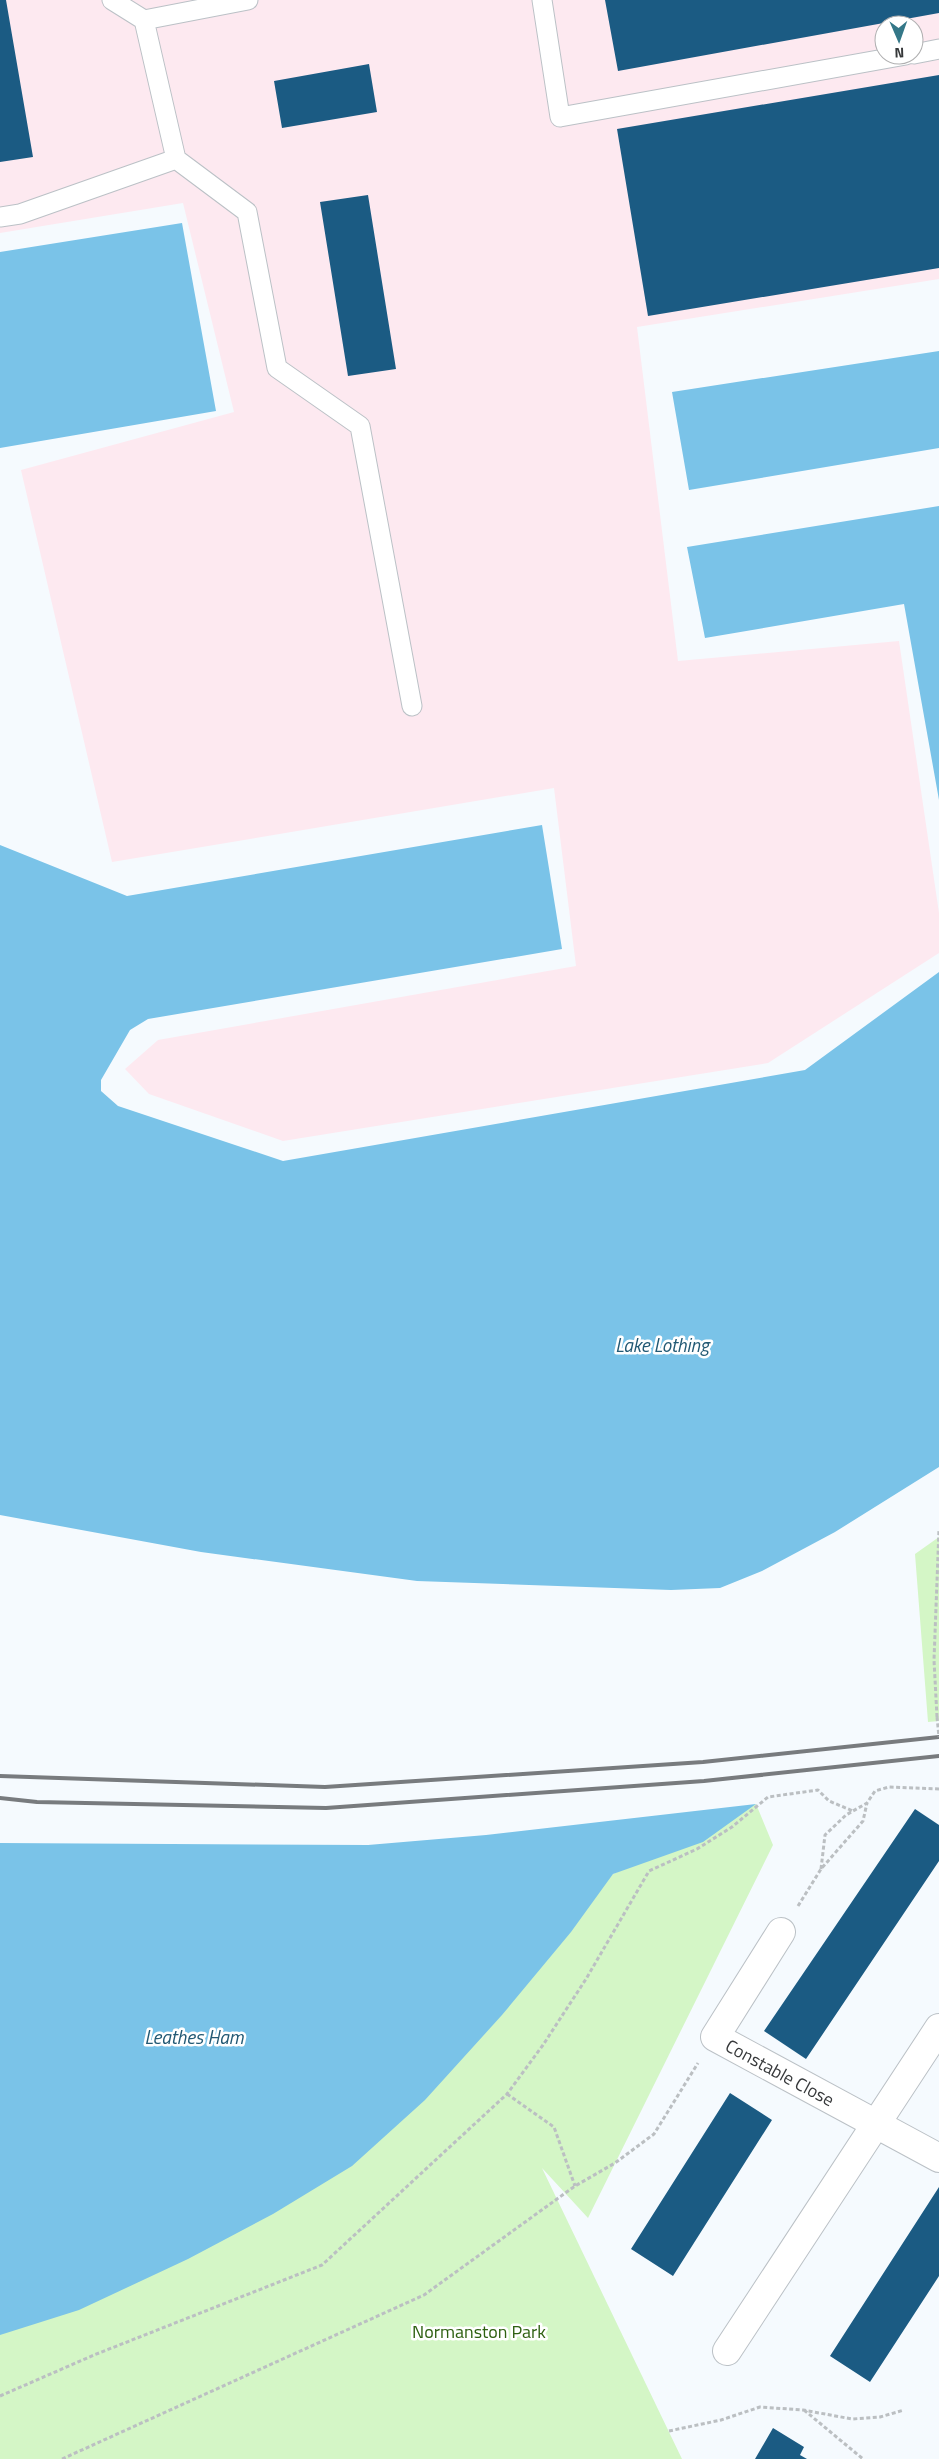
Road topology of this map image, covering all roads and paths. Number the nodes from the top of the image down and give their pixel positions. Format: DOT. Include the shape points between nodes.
graph roads {
  1 [pos="112,0"];
  2 [pos="248,0"];
  3 [pos="542,0"];
  4 [pos="144,20"];
  5 [pos="939,49"];
  6 [pos="924,52"];
  7 [pos="874,61"];
  8 [pos="176,160"];
  9 [pos="0,217"];
  10 [pos="412,706"];
  11 [pos="939,1529"];
  12 [pos="934,1660"];
  13 [pos="939,1661"];
  14 [pos="939,1737"];
  15 [pos="939,1789"];
  16 [pos="867,1803"];
  17 [pos="853,1811"];
  18 [pos="821,1869"];
  19 [pos="781,1932"];
  20 [pos="939,2028"];
  21 [pos="715,2037"];
  22 [pos="507,2094"];
  23 [pos="875,2123"];
  24 [pos="939,2158"];
  25 [pos="575,2186"];
  26 [pos="727,2351"];
  27 [pos="0,2396"];
  28 [pos="803,2410"];
  29 [pos="904,2410"];
  30 [pos="668,2431"];
  31 [pos="62,2459"];
  32 [pos="863,2459"];
  1 -- 4 [label="lane"];
  2 -- 4 [label="lane"];
  3 -- 7 [label="lane" via="560,117"];
  4 -- 8 [label="lane"];
  5 -- 6 [label="lane"];
  8 -- 9 [label="lane" via="20,214"];
  8 -- 10 [label="lane" via="247,212 277,368 360,426"];
  11 -- 12 [label="path"];
  12 -- 13 [label="path"];
  12 -- 14 [label="path, bridge"];
  15 -- 16 [label="path" via="889,1787 876,1791"];
  16 -- 17 [label="path"];
  16 -- 18 [label="path" via="864,1821"];
  17 -- 18 [label="path" via="825,1835"];
  17 -- 22 [label="path" via="829,1801 818,1790 768,1797 732,1827 697,1849 649,1871 586,1978"];
  18 -- 19 [label="path"];
  19 -- 21 [label="street, Constable Close"];
  20 -- 23 [label="street"];
  21 -- 23 [label="street, Constable Close"];
  21 -- 25 [label="path" via="654,2134 615,2164"];
  22 -- 25 [label="path" via="554,2127"];
  22 -- 27 [label="path" via="322,2265 94,2355"];
  23 -- 24 [label="street, Constable Close"];
  23 -- 26 [label="street"];
  25 -- 31 [label="path" via="424,2295"];
  28 -- 29 [label="path" via="852,2419 880,2417"];
  28 -- 30 [label="path" via="760,2407 721,2420"];
  28 -- 32 [label="path"];
}
